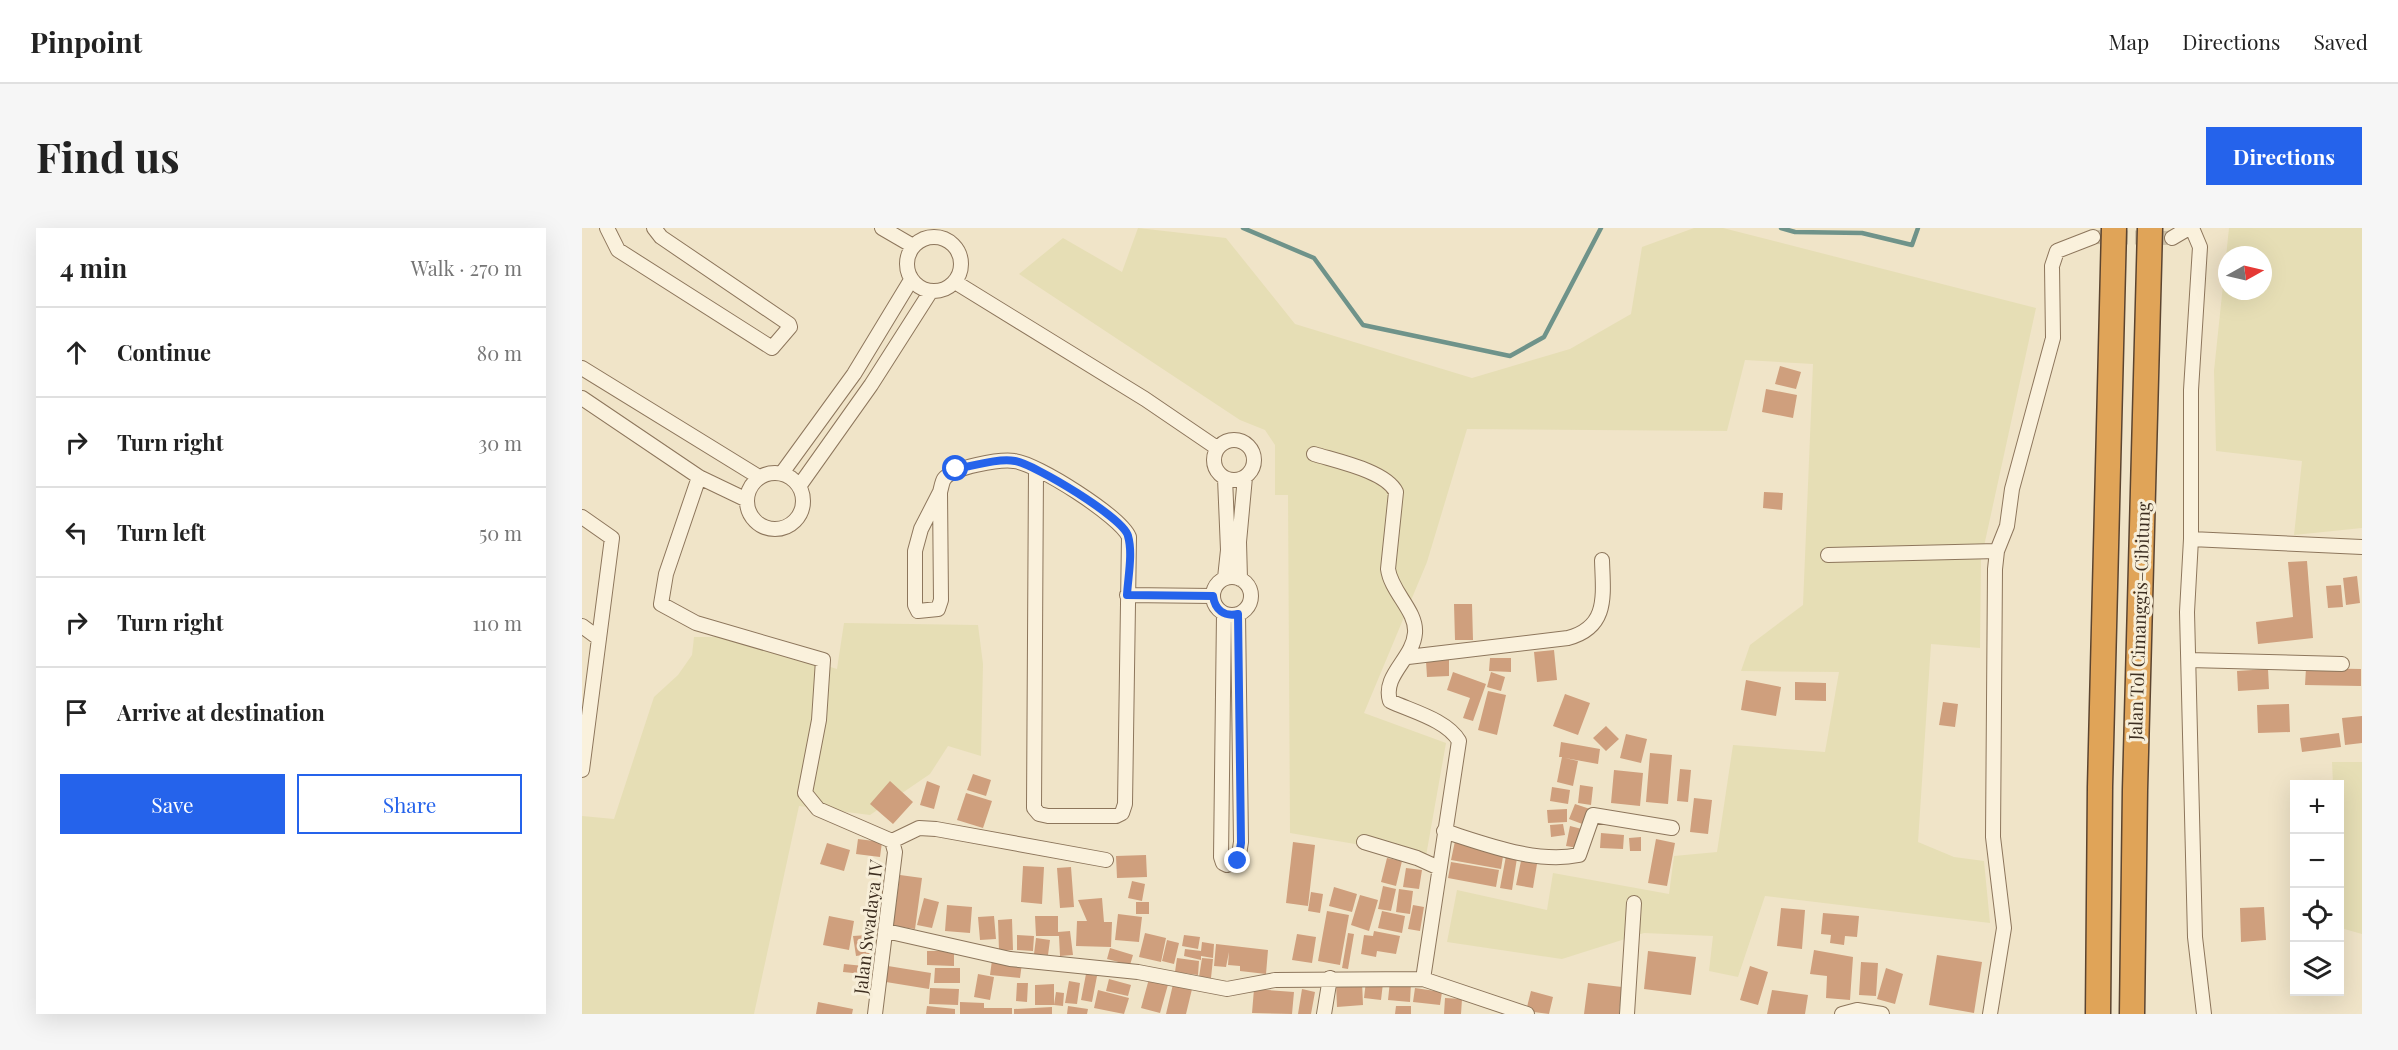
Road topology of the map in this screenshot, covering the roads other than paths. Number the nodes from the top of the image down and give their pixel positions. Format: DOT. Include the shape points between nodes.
graph roads {
  1 [pos="607,228"];
  2 [pos="654,228"];
  3 [pos="882,228"];
  4 [pos="2150,228"];
  5 [pos="2190,228"];
  6 [pos="2103,232"];
  7 [pos="2172,238"];
  8 [pos="913,246"];
  9 [pos="911,280"];
  10 [pos="955,282"];
  11 [pos="931,291"];
  12 [pos="582,368"];
  13 [pos="582,398"];
  14 [pos="1217,448"];
  15 [pos="1314,454"];
  16 [pos="1036,470"];
  17 [pos="782,473"];
  18 [pos="699,477"];
  19 [pos="759,477"];
  20 [pos="1245,477"];
  21 [pos="1225,478"];
  22 [pos="800,485"];
  23 [pos="940,492"];
  24 [pos="747,500"];
  25 [pos="582,517"];
  26 [pos="2191,539"];
  27 [pos="2362,547"];
  28 [pos="1997,551"];
  29 [pos="1828,555"];
  30 [pos="1602,560"];
  31 [pos="1226,578"];
  32 [pos="1240,579"];
  33 [pos="1127,595"];
  34 [pos="1213,596"];
  35 [pos="1224,614"];
  36 [pos="1238,614"];
  37 [pos="582,626"];
  38 [pos="597,637"];
  39 [pos="1408,657"];
  40 [pos="2189,660"];
  41 [pos="2342,664"];
  42 [pos="582,770"];
  43 [pos="1672,828"];
  44 [pos="1444,831"];
  45 [pos="892,841"];
  46 [pos="1364,843"];
  47 [pos="1106,860"];
  48 [pos="1439,868"];
  49 [pos="1634,903"];
  50 [pos="886,931"];
  51 [pos="1330,978"];
  52 [pos="1423,979"];
  53 [pos="875,1014"];
  54 [pos="1324,1014"];
  55 [pos="1527,1014"];
  56 [pos="1627,1014"];
  57 [pos="1842,1014"];
  58 [pos="1882,1014"];
  59 [pos="1990,1014"];
  60 [pos="2098,1014"];
  61 [pos="2132,1014"];
  62 [pos="2204,1014"];
  1 -- 2 [label="street" via="618,250 772,348 776,346 789,324 661,237"];
  3 -- 8 [label="street"];
  4 -- 61 [label="highway, Jalan Tol Cimanggis–Cibitung"];
  5 -- 7 [label="street"];
  5 -- 26 [label="street" via="2200,248 2191,390"];
  6 -- 28 [label="street" via="2057,250 2052,266 2053,338 2012,489 2007,526"];
  6 -- 60 [label="highway, Jalan Tol Cimanggis–Cibitung"];
  8 -- 9 [label="street" via="907,257"];
  8 -- 10 [label="street" via="923,238 947,239 961,258 961,271"];
  9 -- 11 [label="street" via="921,289"];
  9 -- 17 [label="street" via="854,374"];
  10 -- 11 [label="street"];
  10 -- 14 [label="street"];
  11 -- 22 [label="street"];
  12 -- 19 [label="street"];
  13 -- 18 [label="street"];
  14 -- 20 [label="street" via="1229,440 1248,446 1253,466"];
  14 -- 21 [label="street" via="1215,468"];
  15 -- 39 [label="street" via="1381,476 1396,492 1388,570 1389,580 1415,624"];
  16 -- 23 [label="street" via="1013,460 956,469 943,479"];
  16 -- 33 [label="street" via="1083,496 1125,527 1129,537"];
  16 -- 33 [label="street" via="1033,792 1034,808 1039,814 1116,816 1124,809"];
  17 -- 19 [label="street"];
  17 -- 22 [label="street"];
  18 -- 24 [label="street"];
  18 -- 45 [label="street, Jalan Swadaya IV" via="666,573 661,604 696,623 823,660 819,720 805,794 818,809"];
  19 -- 24 [label="street" via="750,487"];
  20 -- 21 [label="street"];
  20 -- 32 [label="street"];
  21 -- 31 [label="street"];
  22 -- 24 [label="street" via="804,500 801,515 790,526 775,530 760,526 750,514"];
  23 -- 23 [label="street" via="921,529 915,551 918,611 938,609 941,600"];
  25 -- 38 [label="street" via="612,538"];
  26 -- 27 [label="street"];
  26 -- 40 [label="street"];
  28 -- 29 [label="street"];
  28 -- 59 [label="street" via="1993,837 2004,928"];
  30 -- 39 [label="street" via="1603,601 1597,620 1585,634"];
  31 -- 32 [label="street"];
  31 -- 34 [label="street" via="1215,588"];
  32 -- 36 [label="street" via="1251,597 1249,605"];
  33 -- 34 [label="street"];
  34 -- 35 [label="street"];
  35 -- 36 [label="street"];
  35 -- 36 [label="street" via="1221,857 1227,865 1238,861 1241,843"];
  37 -- 38 [label="street"];
  38 -- 42 [label="street"];
  39 -- 44 [label="street" via="1389,682 1390,700 1445,726 1459,741"];
  40 -- 41 [label="street"];
  40 -- 62 [label="street" via="2195,937"];
  43 -- 44 [label="street" via="1593,815 1580,855 1566,858 1507,850"];
  44 -- 48 [label="street"];
  45 -- 47 [label="street" via="919,828 936,829"];
  45 -- 50 [label="street, Jalan Swadaya IV" via="895,852"];
  46 -- 48 [label="street"];
  48 -- 52 [label="street"];
  49 -- 56 [label="street"];
  50 -- 51 [label="street" via="1010,959 1138,972 1227,989 1275,980"];
  50 -- 53 [label="street, Jalan Swadaya IV"];
  51 -- 52 [label="street"];
  51 -- 54 [label="street"];
  52 -- 55 [label="street"];
  57 -- 58 [label="street" via="1857,1010"];
}
